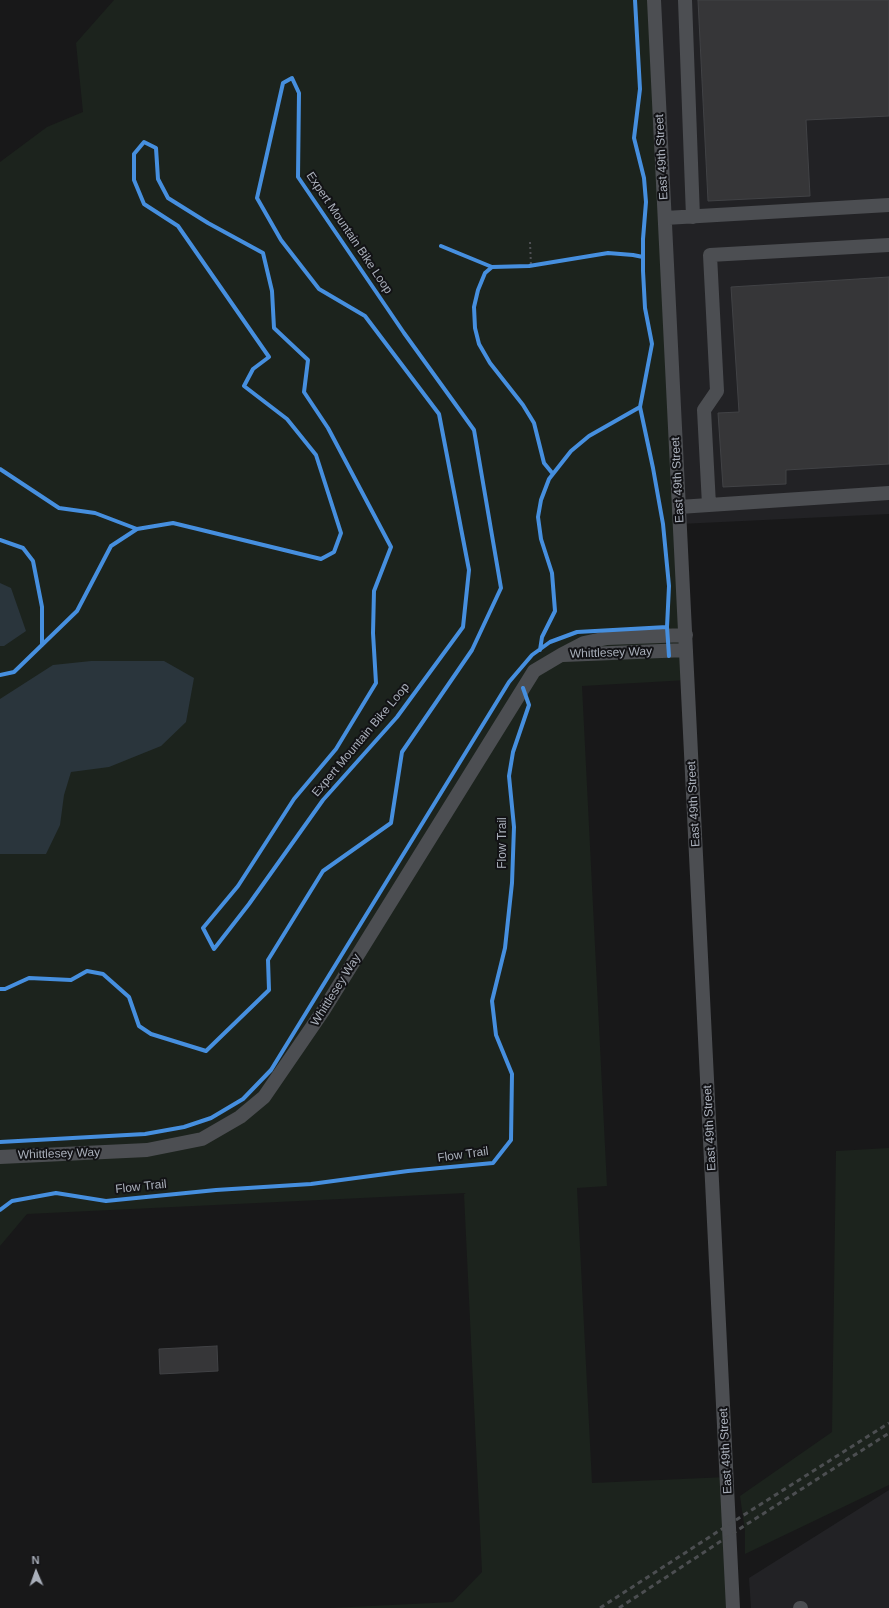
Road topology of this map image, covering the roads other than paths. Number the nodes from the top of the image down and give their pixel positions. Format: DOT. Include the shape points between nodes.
graph roads {
  1 [pos="654,0"];
  2 [pos="685,0"];
  3 [pos="889,205"];
  4 [pos="693,217"];
  5 [pos="665,218"];
  6 [pos="889,245"];
  7 [pos="889,493"];
  8 [pos="709,505"];
  9 [pos="679,507"];
  10 [pos="686,635"];
  11 [pos="686,650"];
  12 [pos="560,654"];
  13 [pos="0,1157"];
  14 [pos="733,1608"];
  1 -- 5 [label="street, East 49th Street"];
  2 -- 4 [label="street"];
  3 -- 4 [label="street"];
  4 -- 5 [label="street"];
  5 -- 9 [label="street, East 49th Street"];
  6 -- 8 [label="street" via="710,255 717,391 704,410"];
  7 -- 8 [label="street"];
  8 -- 9 [label="street"];
  9 -- 10 [label="street, East 49th Street"];
  10 -- 11 [label="street, East 49th Street"];
  10 -- 12 [label="street, Whittlesey Way" via="606,638 584,643"];
  11 -- 12 [label="street, Whittlesey Way"];
  11 -- 14 [label="street, East 49th Street"];
  12 -- 13 [label="street, Whittlesey Way" via="534,671 323,1011 264,1097 240,1117 202,1138 147,1150"];
}
